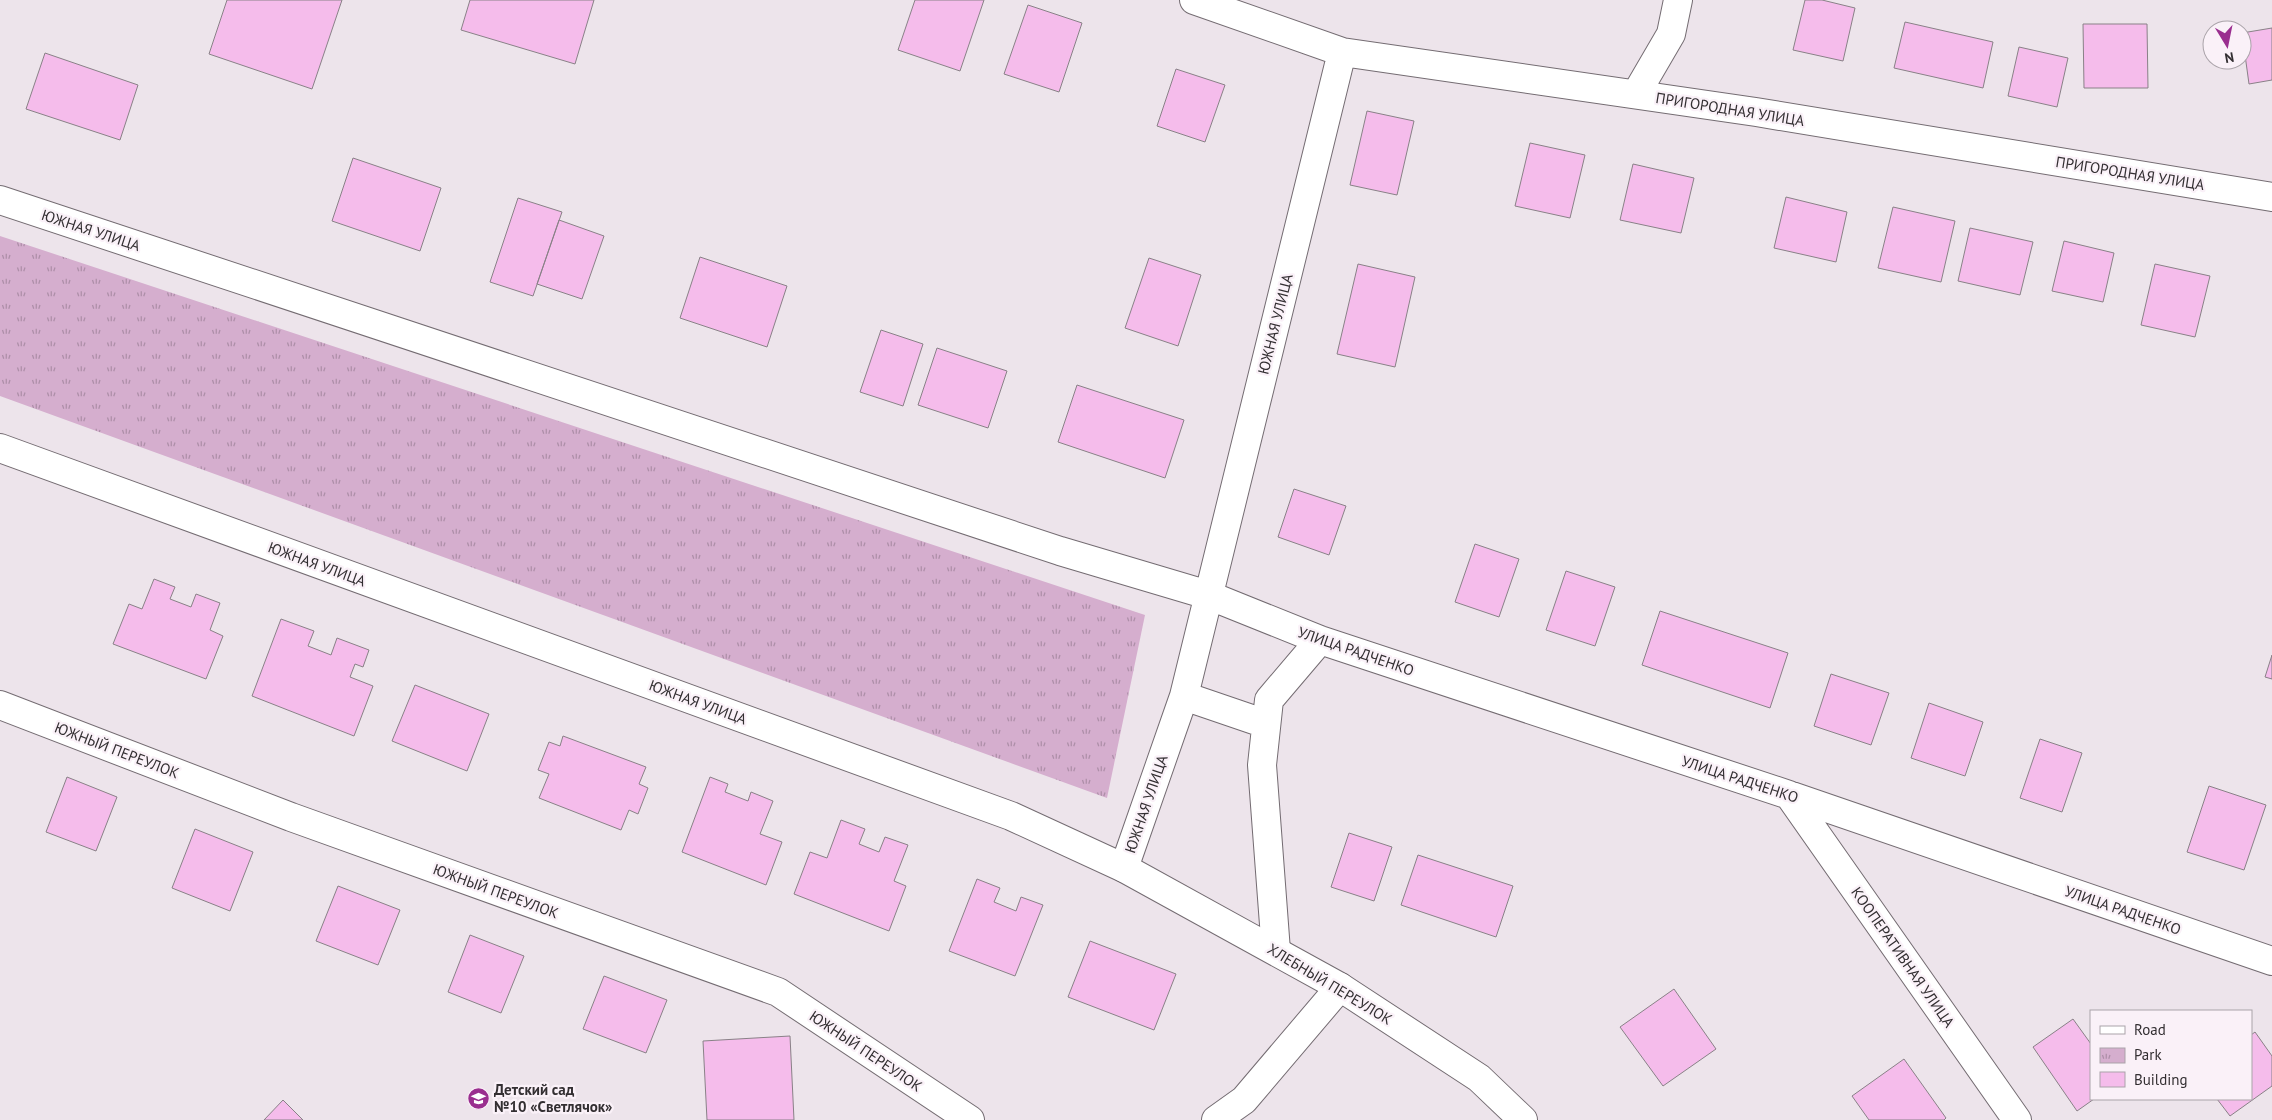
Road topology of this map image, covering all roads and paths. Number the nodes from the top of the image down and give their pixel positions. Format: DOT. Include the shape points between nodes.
graph roads {
  1 [pos="1194,0"];
  2 [pos="1678,0"];
  3 [pos="1342,52"];
  4 [pos="1636,94"];
  5 [pos="2272,197"];
  6 [pos="0,200"];
  7 [pos="0,449"];
  8 [pos="1208,595"];
  9 [pos="1320,640"];
  10 [pos="1184,696"];
  11 [pos="0,705"];
  12 [pos="1266,724"];
  13 [pos="1789,795"];
  14 [pos="1124,868"];
  15 [pos="1276,951"];
  16 [pos="2272,961"];
  17 [pos="1340,987"];
  18 [pos="970,1120"];
  19 [pos="1216,1120"];
  20 [pos="1523,1120"];
  21 [pos="2017,1120"];
  1 -- 3 [label="street, ПРИГОРОДНАЯ УЛИЦА"];
  2 -- 4 [label="street" via="1671,34"];
  3 -- 4 [label="street, ПРИГОРОДНАЯ УЛИЦА"];
  3 -- 8 [label="street, ЮЖНАЯ УЛИЦА"];
  4 -- 5 [label="street, ПРИГОРОДНАЯ УЛИЦА"];
  6 -- 8 [label="street, ЮЖНАЯ УЛИЦА" via="1060,551"];
  7 -- 14 [label="street, ЮЖНАЯ УЛИЦА" via="1011,816"];
  8 -- 9 [label="street, УЛИЦА РАДЧЕНКО"];
  8 -- 10 [label="street, ЮЖНАЯ УЛИЦА"];
  9 -- 12 [label="street" via="1269,700"];
  9 -- 13 [label="street, УЛИЦА РАДЧЕНКО"];
  10 -- 12 [label="street"];
  10 -- 14 [label="street, ЮЖНАЯ УЛИЦА"];
  11 -- 18 [label="street, ЮЖНЫЙ ПЕРЕУЛОК" via="291,817 778,992"];
  12 -- 15 [label="street" via="1262,765"];
  13 -- 16 [label="street, УЛИЦА РАДЧЕНКО"];
  13 -- 21 [label="street, КООПЕРАТИВНАЯ УЛИЦА"];
  14 -- 15 [label="street, ХЛЕБНЫЙ ПЕРЕУЛОК"];
  15 -- 17 [label="street, ХЛЕБНЫЙ ПЕРЕУЛОК"];
  17 -- 19 [label="street" via="1244,1100"];
  17 -- 20 [label="street, ХЛЕБНЫЙ ПЕРЕУЛОК" via="1479,1078"];
}
